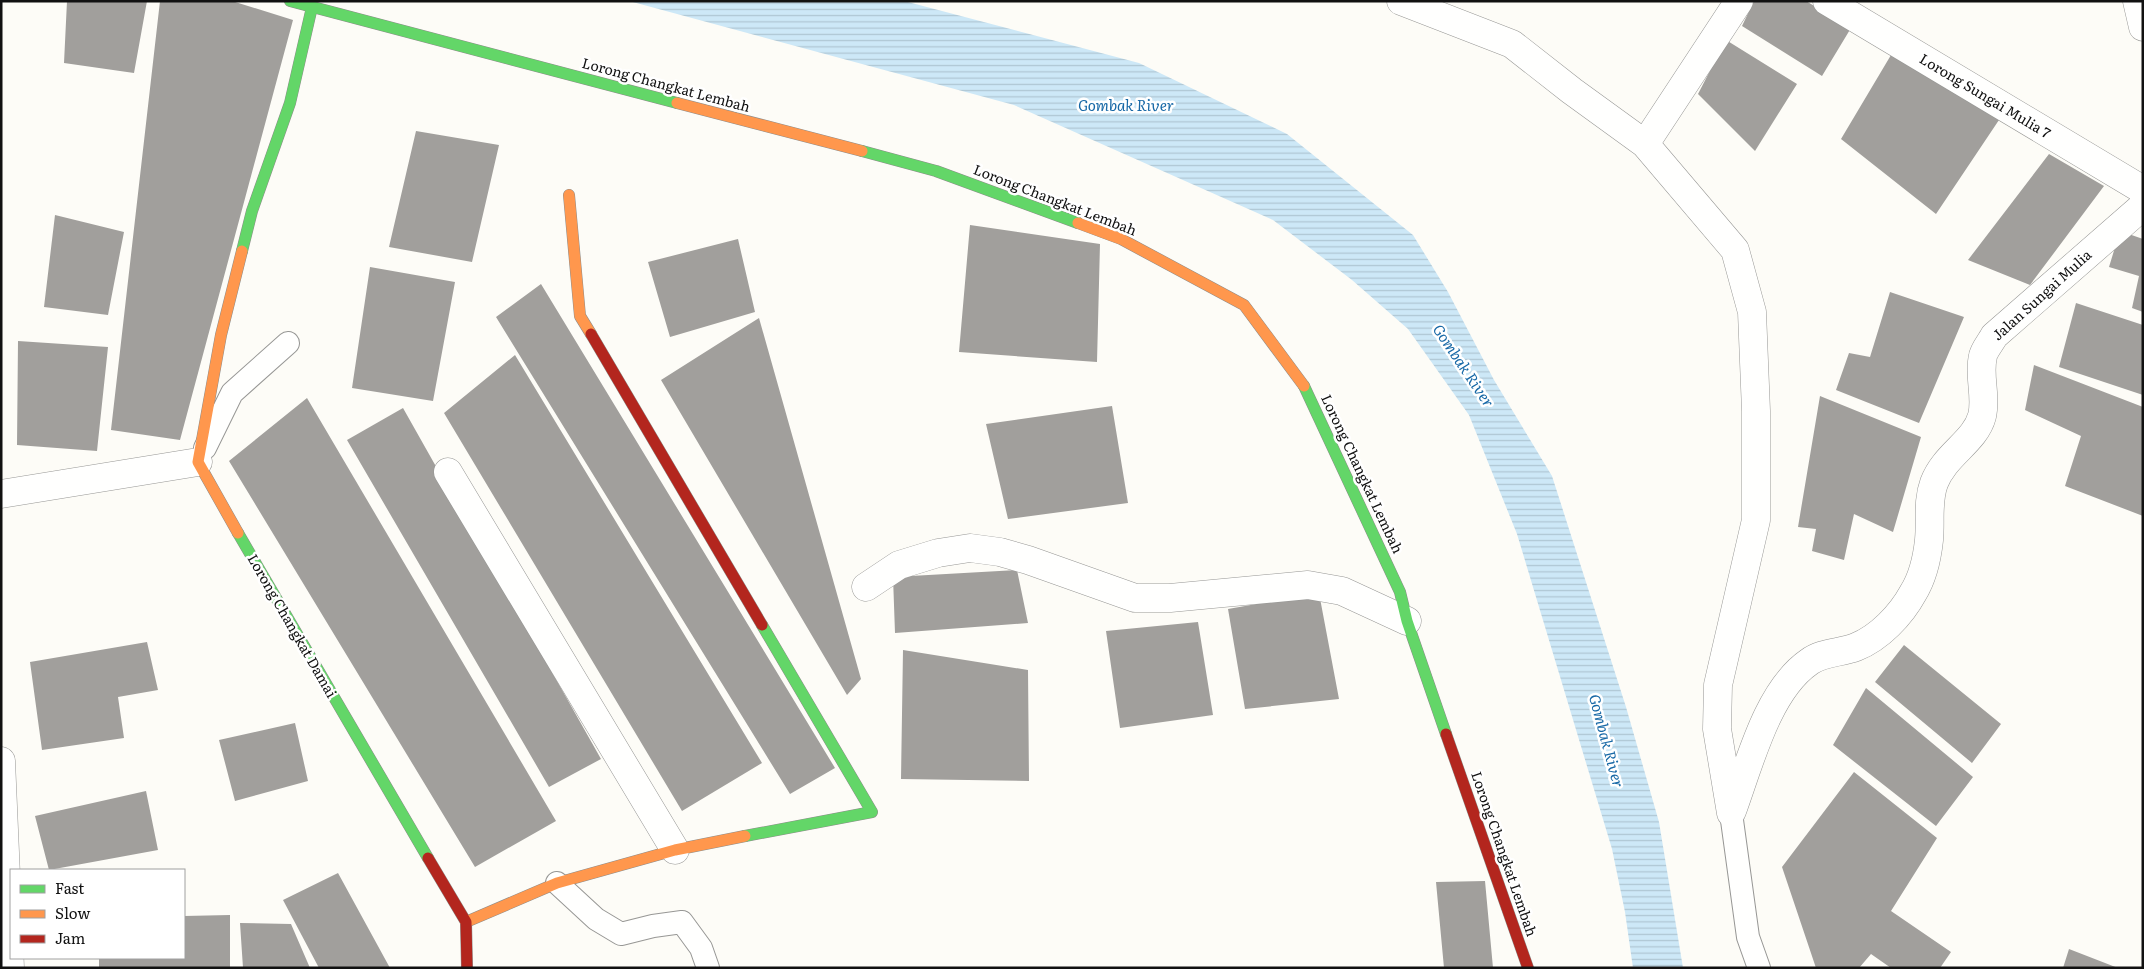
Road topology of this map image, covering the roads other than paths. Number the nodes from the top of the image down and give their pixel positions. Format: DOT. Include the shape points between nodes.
graph roads {
  1 [pos="290,1"];
  2 [pos="1402,1"];
  3 [pos="1739,1"];
  4 [pos="1827,1"];
  5 [pos="2137,1"];
  6 [pos="312,7"];
  7 [pos="2143,27"];
  8 [pos="1645,144"];
  9 [pos="2143,190"];
  10 [pos="569,195"];
  11 [pos="2143,206"];
  12 [pos="288,343"];
  13 [pos="198,462"];
  14 [pos="448,472"];
  15 [pos="1,494"];
  16 [pos="866,587"];
  17 [pos="1407,621"];
  18 [pos="1,761"];
  19 [pos="1731,813"];
  20 [pos="675,850"];
  21 [pos="557,883"];
  22 [pos="466,922"];
  23 [pos="10,968"];
  24 [pos="467,968"];
  25 [pos="708,968"];
  26 [pos="1528,968"];
  27 [pos="1759,968"];
  1 -- 6 [label="street, Lorong Changkat Lembah"];
  2 -- 8 [label="street" via="1512,44"];
  3 -- 8 [label="street"];
  4 -- 9 [label="street, Lorong Sungai Mulia 7"];
  5 -- 7 [label="street"];
  6 -- 13 [label="street" via="290,103 252,211 221,335"];
  6 -- 17 [label="street, Lorong Changkat Lembah" via="936,171 1121,239 1244,305 1305,387 1400,592"];
  8 -- 19 [label="street" via="1735,250 1752,312 1756,520 1718,694 1717,729"];
  10 -- 20 [label="street" via="580,316 872,812"];
  11 -- 19 [label="street, Jalan Sungai Mulia" via="1994,336 1983,356 1985,397 1982,418 1973,434 1944,463 1934,484 1925,569 1914,593 1900,612 1868,640 1810,661 1795,674 1768,716"];
  12 -- 13 [label="lane" via="232,393"];
  13 -- 15 [label="street"];
  13 -- 22 [label="street, Lorong Changkat Damai"];
  14 -- 20 [label="street"];
  16 -- 17 [label="street" via="899,565 938,553 970,548 1028,560 1135,598 1170,598 1308,585 1342,592"];
  17 -- 26 [label="street, Lorong Changkat Lembah"];
  18 -- 23 [label="street"];
  19 -- 27 [label="lane" via="1748,936"];
  20 -- 21 [label="street"];
  21 -- 22 [label="street"];
  21 -- 25 [label="lane" via="596,919 621,934 682,922 700,948"];
  22 -- 24 [label="street, Lorong Changkat Damai"];
}
